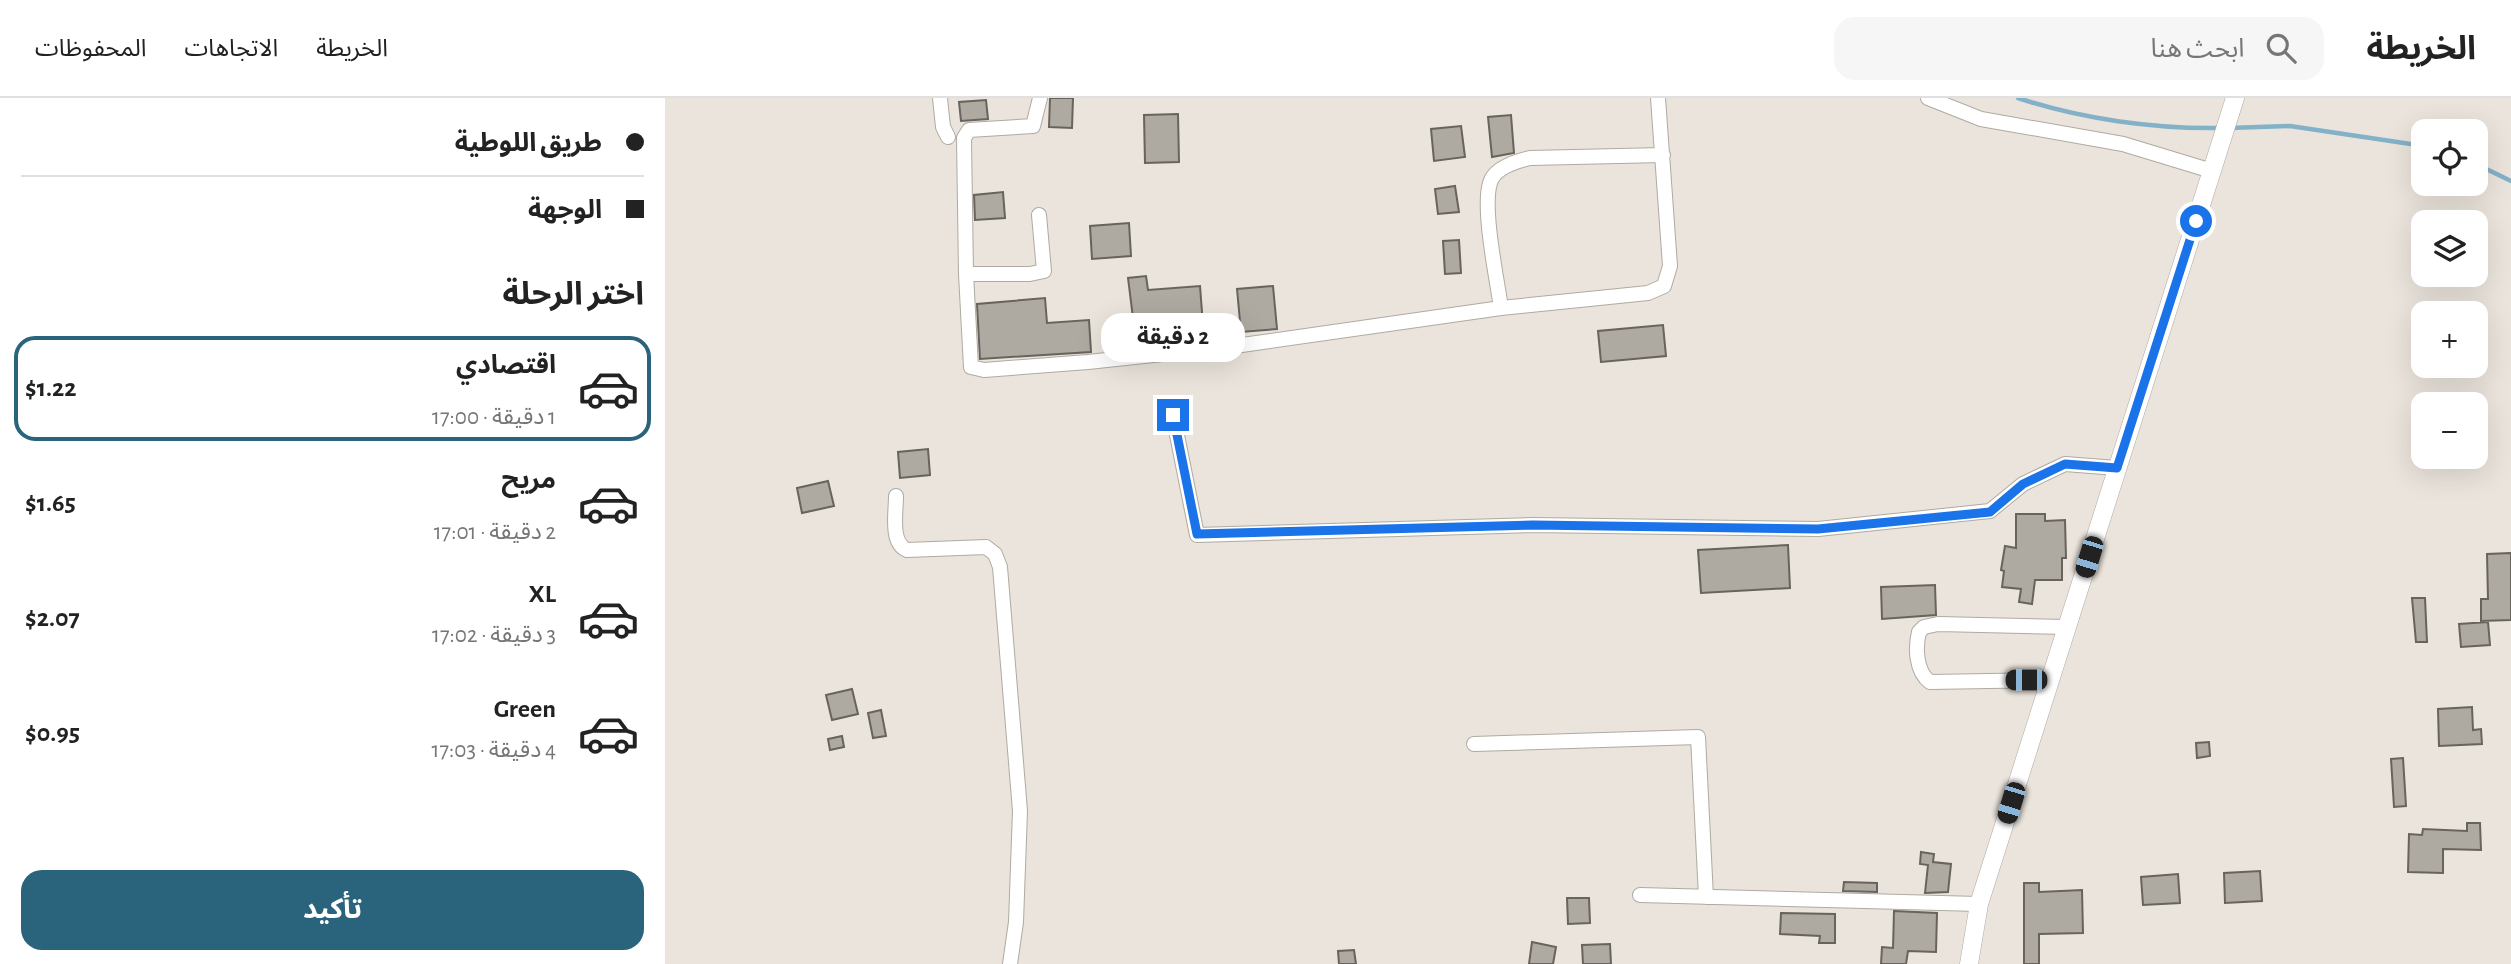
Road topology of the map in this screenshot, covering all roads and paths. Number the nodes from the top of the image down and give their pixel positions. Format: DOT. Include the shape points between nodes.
graph roads {
  1 [pos="940,98"];
  2 [pos="1039,98"];
  3 [pos="1658,98"];
  4 [pos="1928,98"];
  5 [pos="2235,98"];
  6 [pos="947,137"];
  7 [pos="1663,155"];
  8 [pos="2212,170"];
  9 [pos="1039,215"];
  10 [pos="966,274"];
  11 [pos="1501,308"];
  12 [pos="1173,415"];
  13 [pos="2117,468"];
  14 [pos="896,496"];
  15 [pos="2067,626"];
  16 [pos="2049,680"];
  17 [pos="1474,744"];
  18 [pos="1640,895"];
  19 [pos="1706,897"];
  20 [pos="1979,904"];
  21 [pos="1010,964"];
  22 [pos="1969,964"];
  1 -- 6 [label="street"];
  2 -- 10 [label="street" via="1033,126 969,130 964,138"];
  3 -- 7 [label="street"];
  4 -- 8 [label="street" via="1981,120 2123,144"];
  5 -- 8 [label="main road"];
  7 -- 11 [label="street" via="1670,265 1664,286 1629,296"];
  7 -- 11 [label="street" via="1530,158 1496,174 1490,182 1489,204"];
  8 -- 13 [label="main road"];
  9 -- 10 [label="street" via="1044,271"];
  10 -- 11 [label="street" via="971,367 983,370 1228,347"];
  12 -- 13 [label="street" via="1197,534 1533,525 1818,529 1990,512 2023,484 2065,464"];
  13 -- 15 [label="main road"];
  14 -- 21 [label="street" via="896,542 901,548 986,547 1000,567 1020,811"];
  15 -- 16 [label="main road"];
  15 -- 16 [label="street" via="1938,624 1919,632 1919,667 1930,682"];
  16 -- 20 [label="main road"];
  17 -- 19 [label="street" via="1698,737"];
  18 -- 19 [label="street"];
  19 -- 20 [label="street"];
  20 -- 22 [label="main road"];
}
